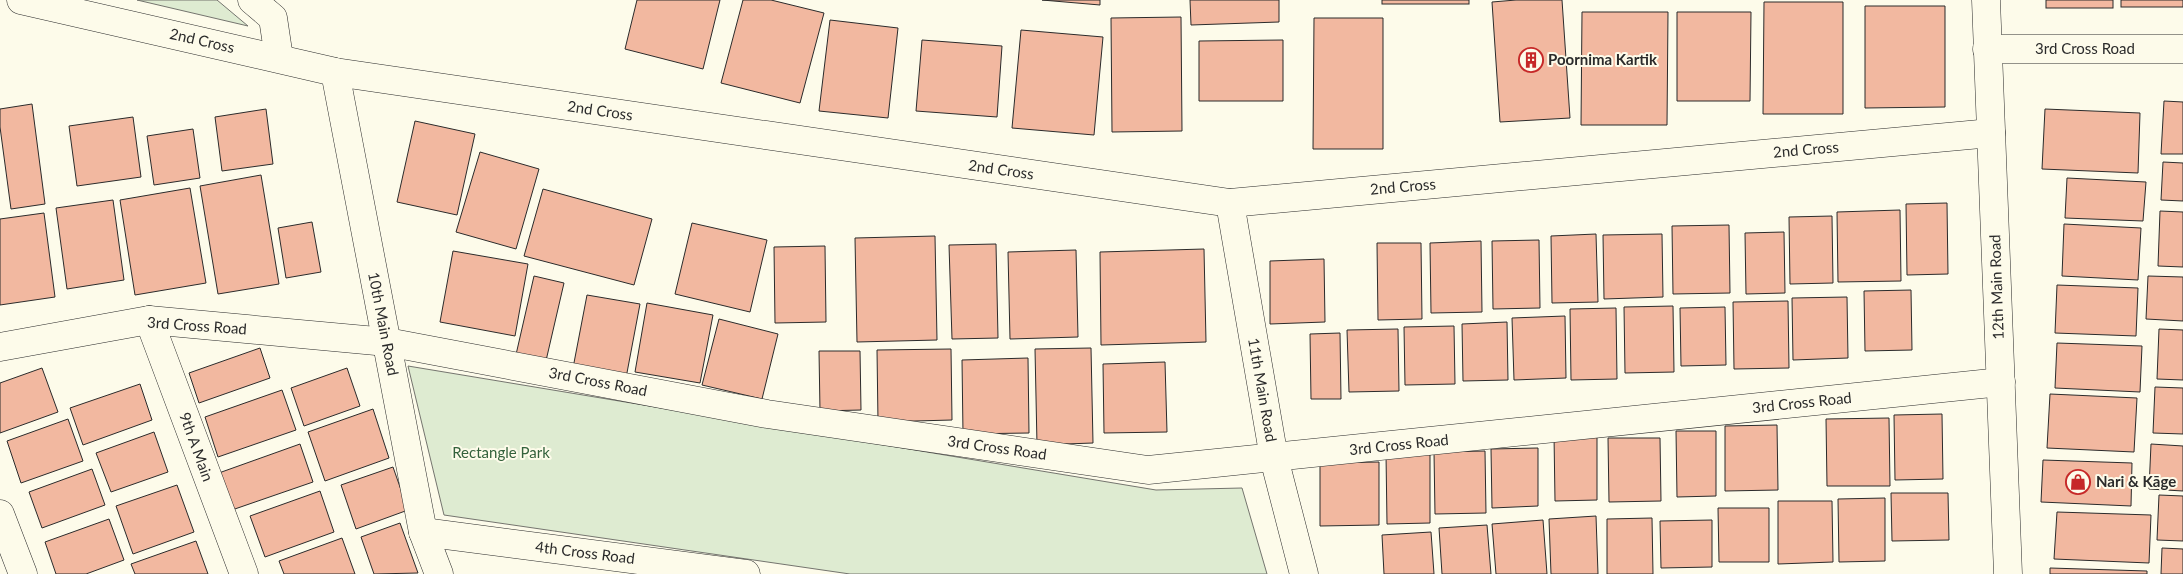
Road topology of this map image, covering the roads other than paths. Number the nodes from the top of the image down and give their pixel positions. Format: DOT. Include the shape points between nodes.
graph roads {
  1 [pos="21,0"];
  2 [pos="252,0"];
  3 [pos="1986,0"];
  4 [pos="1988,49"];
  5 [pos="2183,49"];
  6 [pos="279,58"];
  7 [pos="335,72"];
  8 [pos="1991,133"];
  9 [pos="1230,203"];
  10 [pos="149,320"];
  11 [pos="387,342"];
  12 [pos="0,347"];
  13 [pos="2001,382"];
  14 [pos="1274,458"];
  15 [pos="0,514"];
  16 [pos="423,532"];
  17 [pos="23,574"];
  18 [pos="244,574"];
  19 [pos="439,574"];
  20 [pos="746,574"];
  21 [pos="1304,574"];
  22 [pos="2008,574"];
  1 -- 6 [label="street, 2nd Cross"];
  2 -- 6 [label="street" via="273,18"];
  3 -- 4 [label="street, 12th Main Road"];
  4 -- 5 [label="street, 3rd Cross Road"];
  4 -- 8 [label="street, 12th Main Road"];
  6 -- 7 [label="street, 2nd Cross"];
  7 -- 9 [label="street, 2nd Cross"];
  7 -- 11 [label="street, 10th Main Road"];
  8 -- 9 [label="street, 2nd Cross"];
  8 -- 13 [label="street, 12th Main Road"];
  9 -- 14 [label="street, 11th Main Road"];
  10 -- 11 [label="street, 3rd Cross Road"];
  10 -- 12 [label="street, 3rd Cross Road"];
  10 -- 18 [label="street, 9th A Main"];
  11 -- 14 [label="street, 3rd Cross Road" via="766,414 1148,470"];
  11 -- 16 [label="street, 10th Main Road"];
  13 -- 14 [label="street, 3rd Cross Road"];
  13 -- 22 [label="street, 12th Main Road"];
  14 -- 21 [label="street, 11th Main Road"];
  15 -- 17 [label="street"];
  16 -- 19 [label="street, 10th Main Road"];
  16 -- 20 [label="street, 4th Cross Road"];
}
